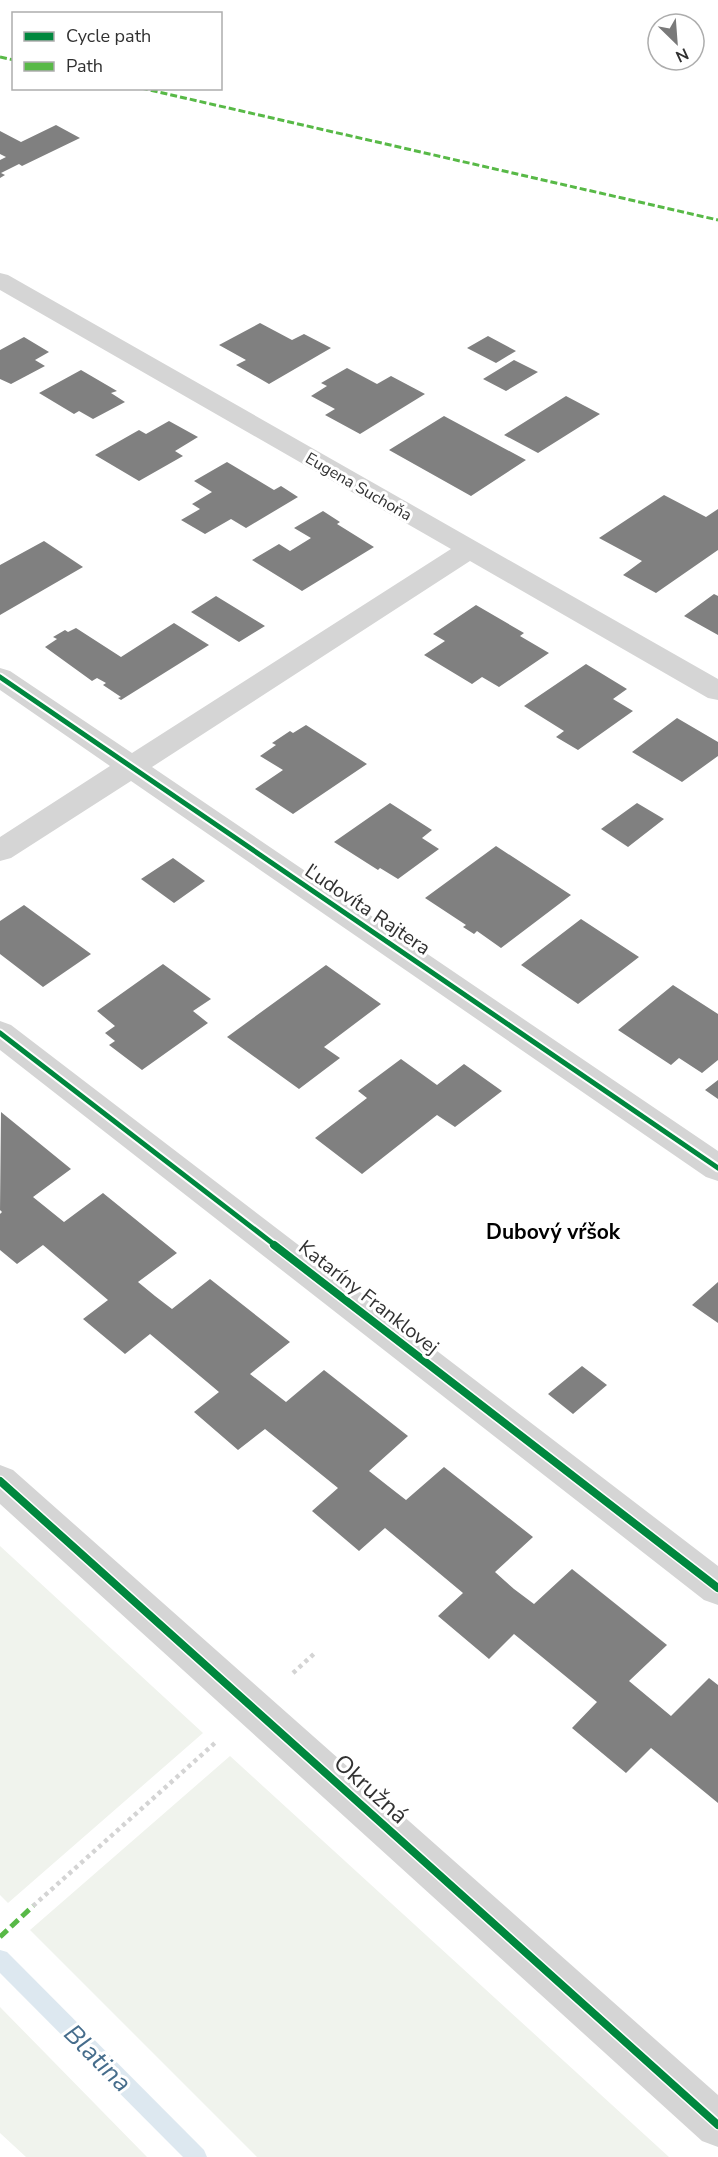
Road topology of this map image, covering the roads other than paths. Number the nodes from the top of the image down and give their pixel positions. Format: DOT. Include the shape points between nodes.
graph roads {
  1 [pos="0,280"];
  2 [pos="470,549"];
  3 [pos="0,677"];
  4 [pos="718,691"];
  5 [pos="131,767"];
  6 [pos="0,851"];
  7 [pos="0,1033"];
  8 [pos="718,1168"];
  9 [pos="0,1481"];
  10 [pos="718,1588"];
  11 [pos="718,2125"];
  1 -- 2 [label="street, Eugena Suchoňa"];
  2 -- 4 [label="street, Eugena Suchoňa"];
  2 -- 5 [label="street"];
  3 -- 5 [label="street, Ľudovíta Rajtera"];
  5 -- 6 [label="street"];
  5 -- 8 [label="street, Ľudovíta Rajtera"];
  7 -- 10 [label="street, Kataríny Franklovej"];
  9 -- 11 [label="street, Okružná"];
}
